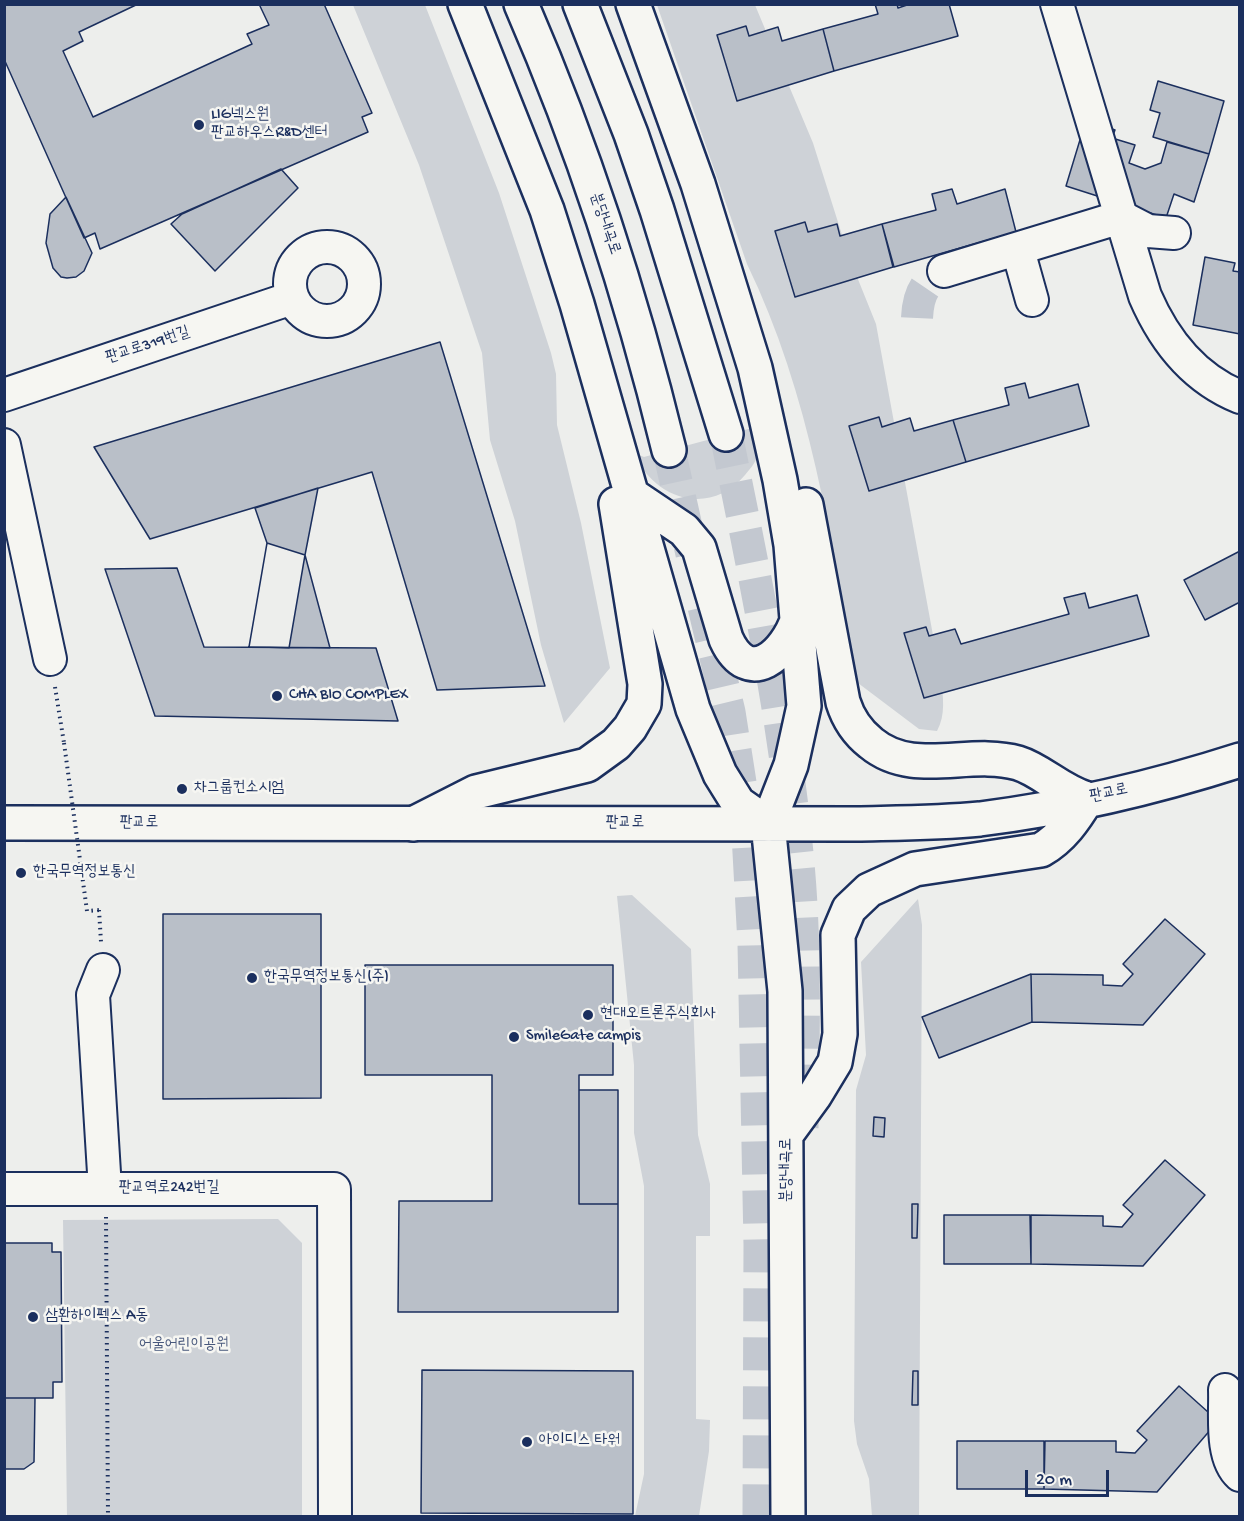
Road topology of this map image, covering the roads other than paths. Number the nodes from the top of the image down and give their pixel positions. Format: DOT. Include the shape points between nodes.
graph roads {
  1 [pos="465,4"];
  2 [pos="521,4"];
  3 [pos="580,4"];
  4 [pos="633,4"];
  5 [pos="1057,4"];
  6 [pos="1121,218"];
  7 [pos="1174,233"];
  8 [pos="1018,250"];
  9 [pos="944,272"];
  10 [pos="292,298"];
  11 [pos="1032,300"];
  12 [pos="745,336"];
  13 [pos="4,395"];
  14 [pos="1239,397"];
  15 [pos="604,399"];
  16 [pos="726,434"];
  17 [pos="4,445"];
  18 [pos="669,450"];
  19 [pos="629,493"];
  20 [pos="798,618"];
  21 [pos="50,659"];
  22 [pos="1239,760"];
  23 [pos="1087,800"];
  24 [pos="4,824"];
  25 [pos="413,824"];
  26 [pos="768,824"];
  27 [pos="103,970"];
  28 [pos="788,1132"];
  29 [pos="4,1189"];
  30 [pos="105,1189"];
  31 [pos="1225,1390"];
  32 [pos="1239,1475"];
  33 [pos="335,1516"];
  34 [pos="788,1516"];
  1 -- 15 [label="main road" via="547,210"];
  2 -- 18 [label="main road, 분당내곡로" via="568,119 625,285"];
  3 -- 16 [label="main road" via="657,210"];
  4 -- 12 [label="main road" via="691,162"];
  5 -- 6 [label="street"];
  6 -- 7 [label="street" via="1148,231"];
  6 -- 8 [label="street"];
  6 -- 14 [label="street" via="1144,296 1159,325 1197,372"];
  8 -- 9 [label="street"];
  8 -- 11 [label="street"];
  10 -- 13 [label="street, 판교로319번길"];
  12 -- 20 [label="main road" via="780,480"];
  12 -- 23 [label="main road" via="778,381 843,702 854,725 874,746 898,759 941,762 982,758 1014,762 1038,772 1067,793"];
  15 -- 19 [label="main road"];
  15 -- 25 [label="main road" via="602,441 645,684 644,704 616,744 587,765 476,792"];
  17 -- 21 [label="street"];
  19 -- 20 [label="main road" via="684,530 699,548 726,639 743,661 763,662 776,656 789,642"];
  19 -- 26 [label="main road" via="706,743 738,803"];
  20 -- 26 [label="main road" via="804,706 791,765"];
  22 -- 23 [label="main road, 판교로"];
  23 -- 26 [label="main road, 판교로" via="950,821"];
  23 -- 28 [label="main road" via="1075,820 1041,850 915,869 869,890 849,909 838,935 837,1054 827,1076"];
  24 -- 25 [label="main road, 판교로"];
  25 -- 26 [label="main road, 판교로"];
  26 -- 28 [label="main road, 분당내곡로" via="785,991"];
  27 -- 30 [label="street" via="93,994"];
  28 -- 34 [label="main road, 분당내곡로"];
  29 -- 30 [label="street, 판교역로242번길"];
  30 -- 33 [label="street, 판교역로242번길" via="334,1189"];
  31 -- 32 [label="street" via="1228,1453"];
}
